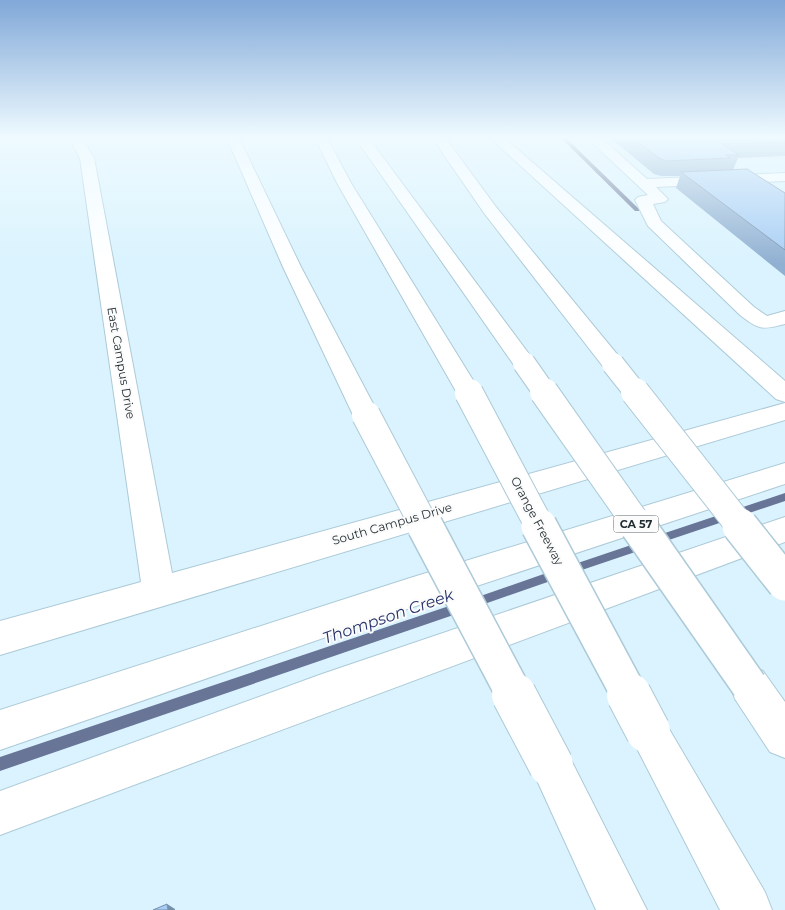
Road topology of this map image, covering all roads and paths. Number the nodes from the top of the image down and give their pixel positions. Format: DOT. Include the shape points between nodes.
graph roads {
  1 [pos="89,178"];
  2 [pos="235,178"];
  3 [pos="252,178"];
  4 [pos="342,178"];
  5 [pos="391,178"];
  6 [pos="467,178"];
  7 [pos="483,178"];
  8 [pos="542,178"];
  9 [pos="639,178"];
  10 [pos="756,178"];
  11 [pos="644,183"];
  12 [pos="292,267"];
  13 [pos="544,277"];
  14 [pos="785,317"];
  15 [pos="785,394"];
  16 [pos="785,411"];
  17 [pos="785,473"];
  18 [pos="785,529"];
  19 [pos="785,583"];
  20 [pos="159,592"];
  21 [pos="0,638"];
  22 [pos="0,730"];
  23 [pos="785,736"];
  24 [pos="0,813"];
  25 [pos="622,910"];
  26 [pos="747,910"];
  1 -- 20 [label="main road, East Campus Drive"];
  2 -- 12 [label="main road"];
  3 -- 12 [label="main road"];
  4 -- 26 [label="main road, Orange Freeway, bridge" via="469,393"];
  5 -- 23 [label="main road, CA 57, bridge"];
  6 -- 13 [label="main road"];
  7 -- 13 [label="main road"];
  8 -- 15 [label="main road"];
  9 -- 11 [label="main road"];
  10 -- 11 [label="main road"];
  11 -- 14 [label="main road" via="665,199 643,200 654,223 747,311 764,323"];
  12 -- 25 [label="main road, bridge" via="366,416 551,765"];
  13 -- 19 [label="main road, bridge"];
  16 -- 20 [label="main road, South Campus Drive"];
  17 -- 22 [label="main road" via="410,593"];
  18 -- 24 [label="main road"];
  20 -- 21 [label="main road, South Campus Drive"];
}
